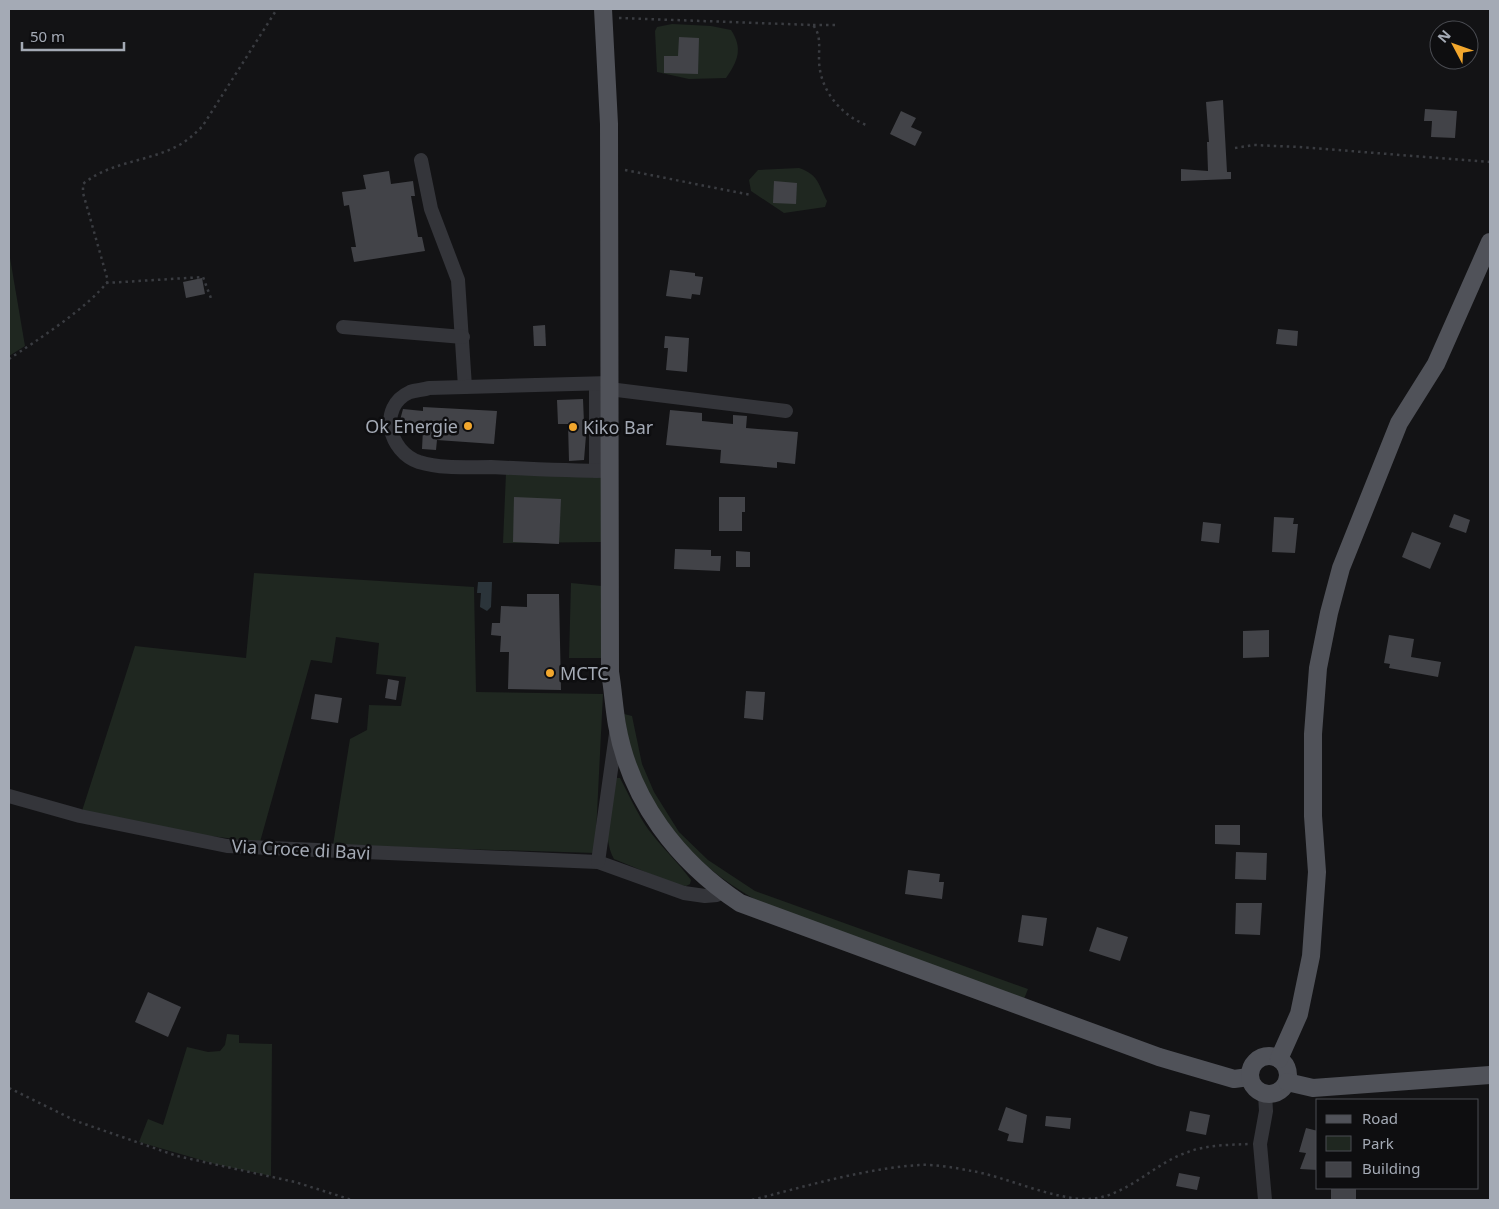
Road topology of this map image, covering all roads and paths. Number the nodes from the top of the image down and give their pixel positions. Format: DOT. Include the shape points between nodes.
graph roads {
  1 [pos="277,9"];
  2 [pos="604,13"];
  3 [pos="813,25"];
  4 [pos="838,25"];
  5 [pos="866,125"];
  6 [pos="1235,148"];
  7 [pos="421,160"];
  8 [pos="1490,162"];
  9 [pos="608,170"];
  10 [pos="751,195"];
  11 [pos="1490,242"];
  12 [pos="106,283"];
  13 [pos="212,301"];
  14 [pos="343,327"];
  15 [pos="463,337"];
  16 [pos="9,359"];
  17 [pos="605,385"];
  18 [pos="465,387"];
  19 [pos="786,411"];
  20 [pos="602,471"];
  21 [pos="617,727"];
  22 [pos="9,796"];
  23 [pos="598,862"];
  24 [pos="721,890"];
  25 [pos="1279,1059"];
  26 [pos="1490,1075"];
  27 [pos="1250,1077"];
  28 [pos="1287,1082"];
  29 [pos="9,1088"];
  30 [pos="1265,1094"];
  31 [pos="1260,1144"];
  32 [pos="352,1200"];
  33 [pos="752,1200"];
  34 [pos="1264,1200"];
  1 -- 12 [label="path" via="202,127 187,141 103,171 83,184"];
  2 -- 3 [label="path"];
  2 -- 9 [label="main road"];
  3 -- 4 [label="path"];
  3 -- 5 [label="path" via="818,32 820,76 828,93 840,108"];
  6 -- 8 [label="path" via="1254,145 1299,147"];
  7 -- 15 [label="street" via="431,209 458,280"];
  9 -- 10 [label="path" via="619,169"];
  9 -- 17 [label="main road"];
  11 -- 25 [label="main road" via="1436,364 1399,423 1341,568 1329,613 1318,668 1313,734 1317,872 1311,956 1300,1014"];
  12 -- 13 [label="path" via="203,276"];
  12 -- 16 [label="path" via="74,312"];
  14 -- 15 [label="street"];
  15 -- 18 [label="street"];
  17 -- 18 [label="street"];
  17 -- 19 [label="street"];
  17 -- 20 [label="main road"];
  18 -- 20 [label="street" via="410,392 396,404 390,417 390,432 406,456 438,466"];
  20 -- 21 [label="main road" via="610,672"];
  21 -- 23 [label="street"];
  21 -- 24 [label="main road" via="644,804 668,838"];
  22 -- 23 [label="street, Via Croce di Bavi" via="80,816 227,846"];
  23 -- 24 [label="street, Via Croce di Bavi" via="684,893 705,896 717,895"];
  24 -- 27 [label="main road" via="740,903 1159,1057 1234,1079"];
  25 -- 27 [label="main road" via="1267,1056 1256,1061"];
  25 -- 28 [label="main road" via="1287,1070"];
  26 -- 28 [label="main road" via="1313,1088"];
  27 -- 30 [label="main road" via="1254,1088"];
  28 -- 30 [label="main road" via="1278,1092"];
  29 -- 32 [label="path" via="76,1122 178,1156 295,1182"];
  30 -- 31 [label="street" via="1266,1111"];
  31 -- 33 [label="path" via="1188,1152 1156,1167 1123,1191 1086,1199 972,1171 921,1165 852,1174"];
  31 -- 34 [label="street"];
}
